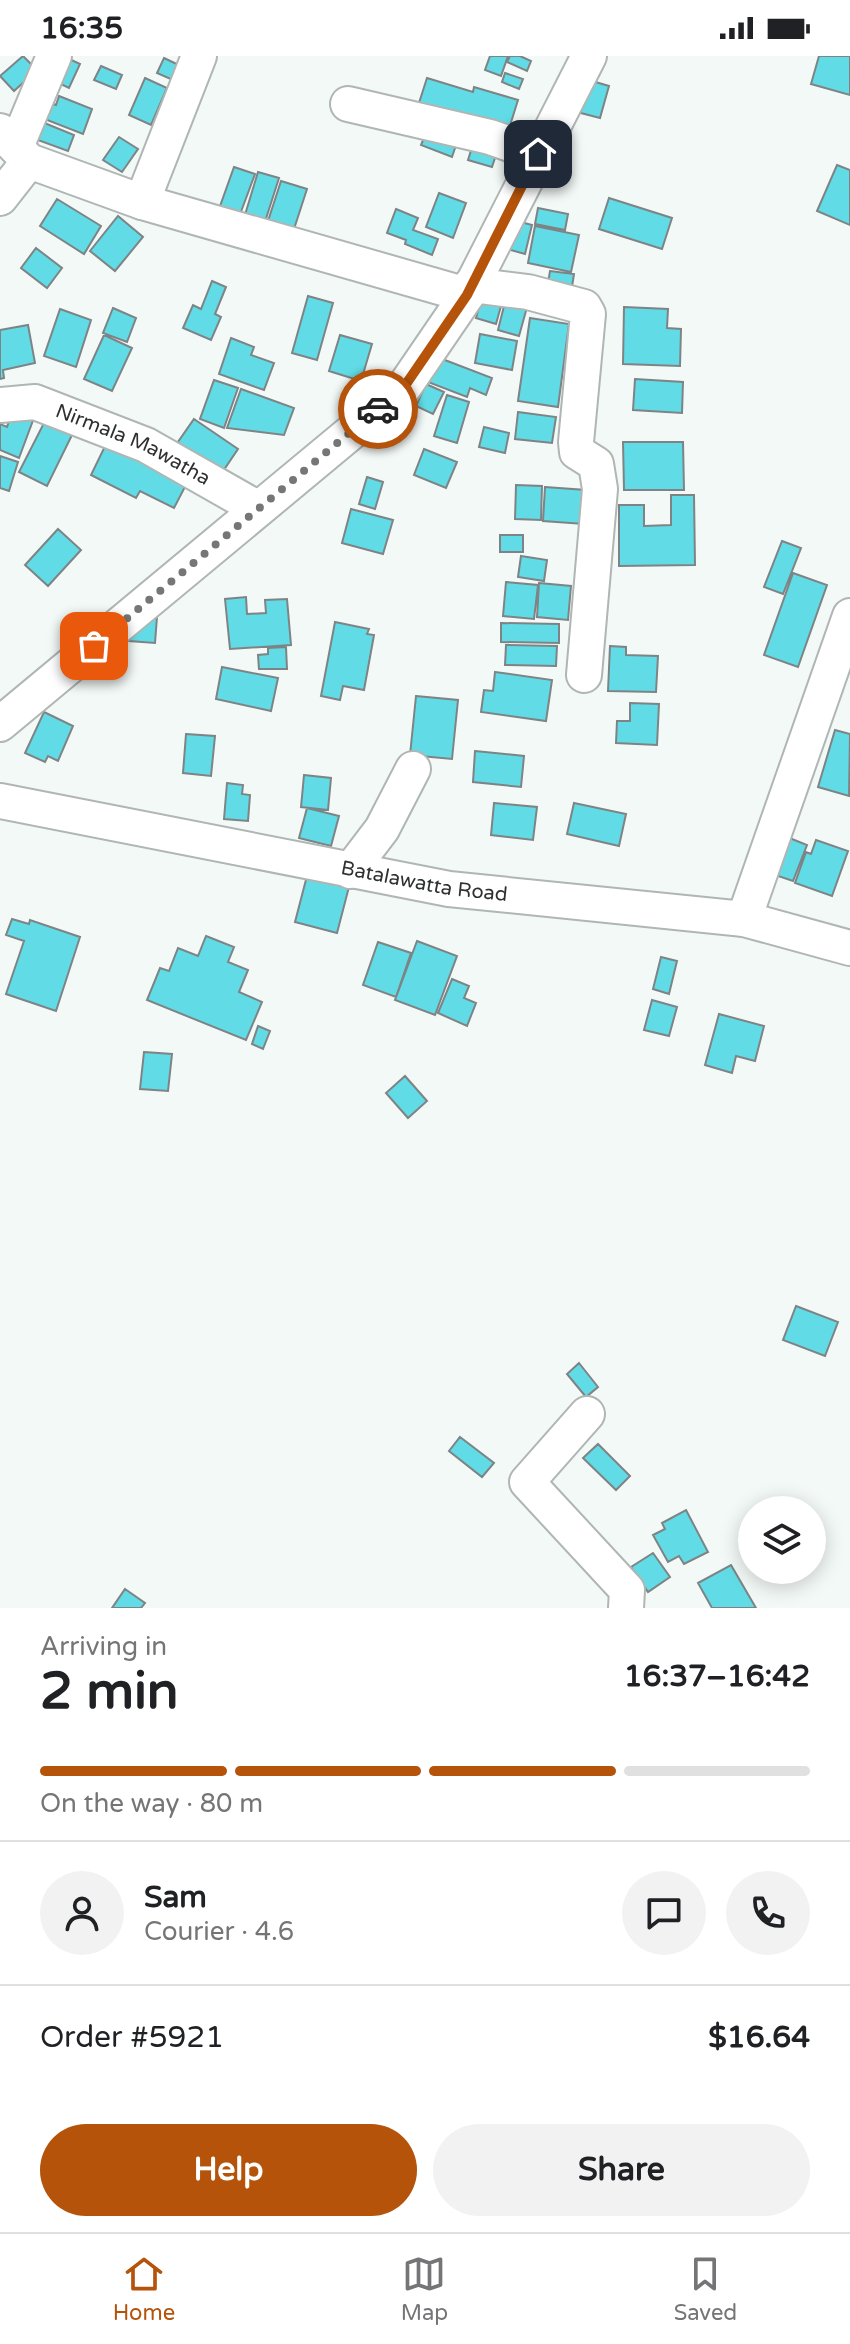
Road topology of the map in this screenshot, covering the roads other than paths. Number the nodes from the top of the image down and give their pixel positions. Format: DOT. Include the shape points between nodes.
graph roads {
  1 [pos="54,56"];
  2 [pos="199,56"];
  3 [pos="589,56"];
  4 [pos="348,104"];
  5 [pos="15,146"];
  6 [pos="538,154"];
  7 [pos="0,198"];
  8 [pos="142,202"];
  9 [pos="469,290"];
  10 [pos="0,405"];
  11 [pos="257,508"];
  12 [pos="850,616"];
  13 [pos="584,675"];
  14 [pos="0,724"];
  15 [pos="413,769"];
  16 [pos="0,801"];
  17 [pos="350,871"];
  18 [pos="744,919"];
  19 [pos="850,948"];
  20 [pos="587,1414"];
  21 [pos="626,1608"];
  1 -- 5 [label="street"];
  2 -- 8 [label="street"];
  3 -- 6 [label="street"];
  4 -- 6 [label="street" via="490,137"];
  5 -- 7 [label="street"];
  5 -- 8 [label="street"];
  6 -- 9 [label="street"];
  8 -- 9 [label="street"];
  9 -- 11 [label="street" via="402,390"];
  9 -- 13 [label="street" via="528,292 584,307 588,314 576,442 577,452 596,464 600,489"];
  10 -- 11 [label="street, Nirmala Mawatha" via="35,402 146,445"];
  11 -- 14 [label="street"];
  12 -- 18 [label="street"];
  15 -- 17 [label="street" via="382,829"];
  16 -- 17 [label="street, Batalawatta Road"];
  17 -- 18 [label="street, Batalawatta Road" via="449,889"];
  18 -- 19 [label="street, Batalawatta Road"];
  20 -- 21 [label="street" via="527,1482 627,1590"];
}
